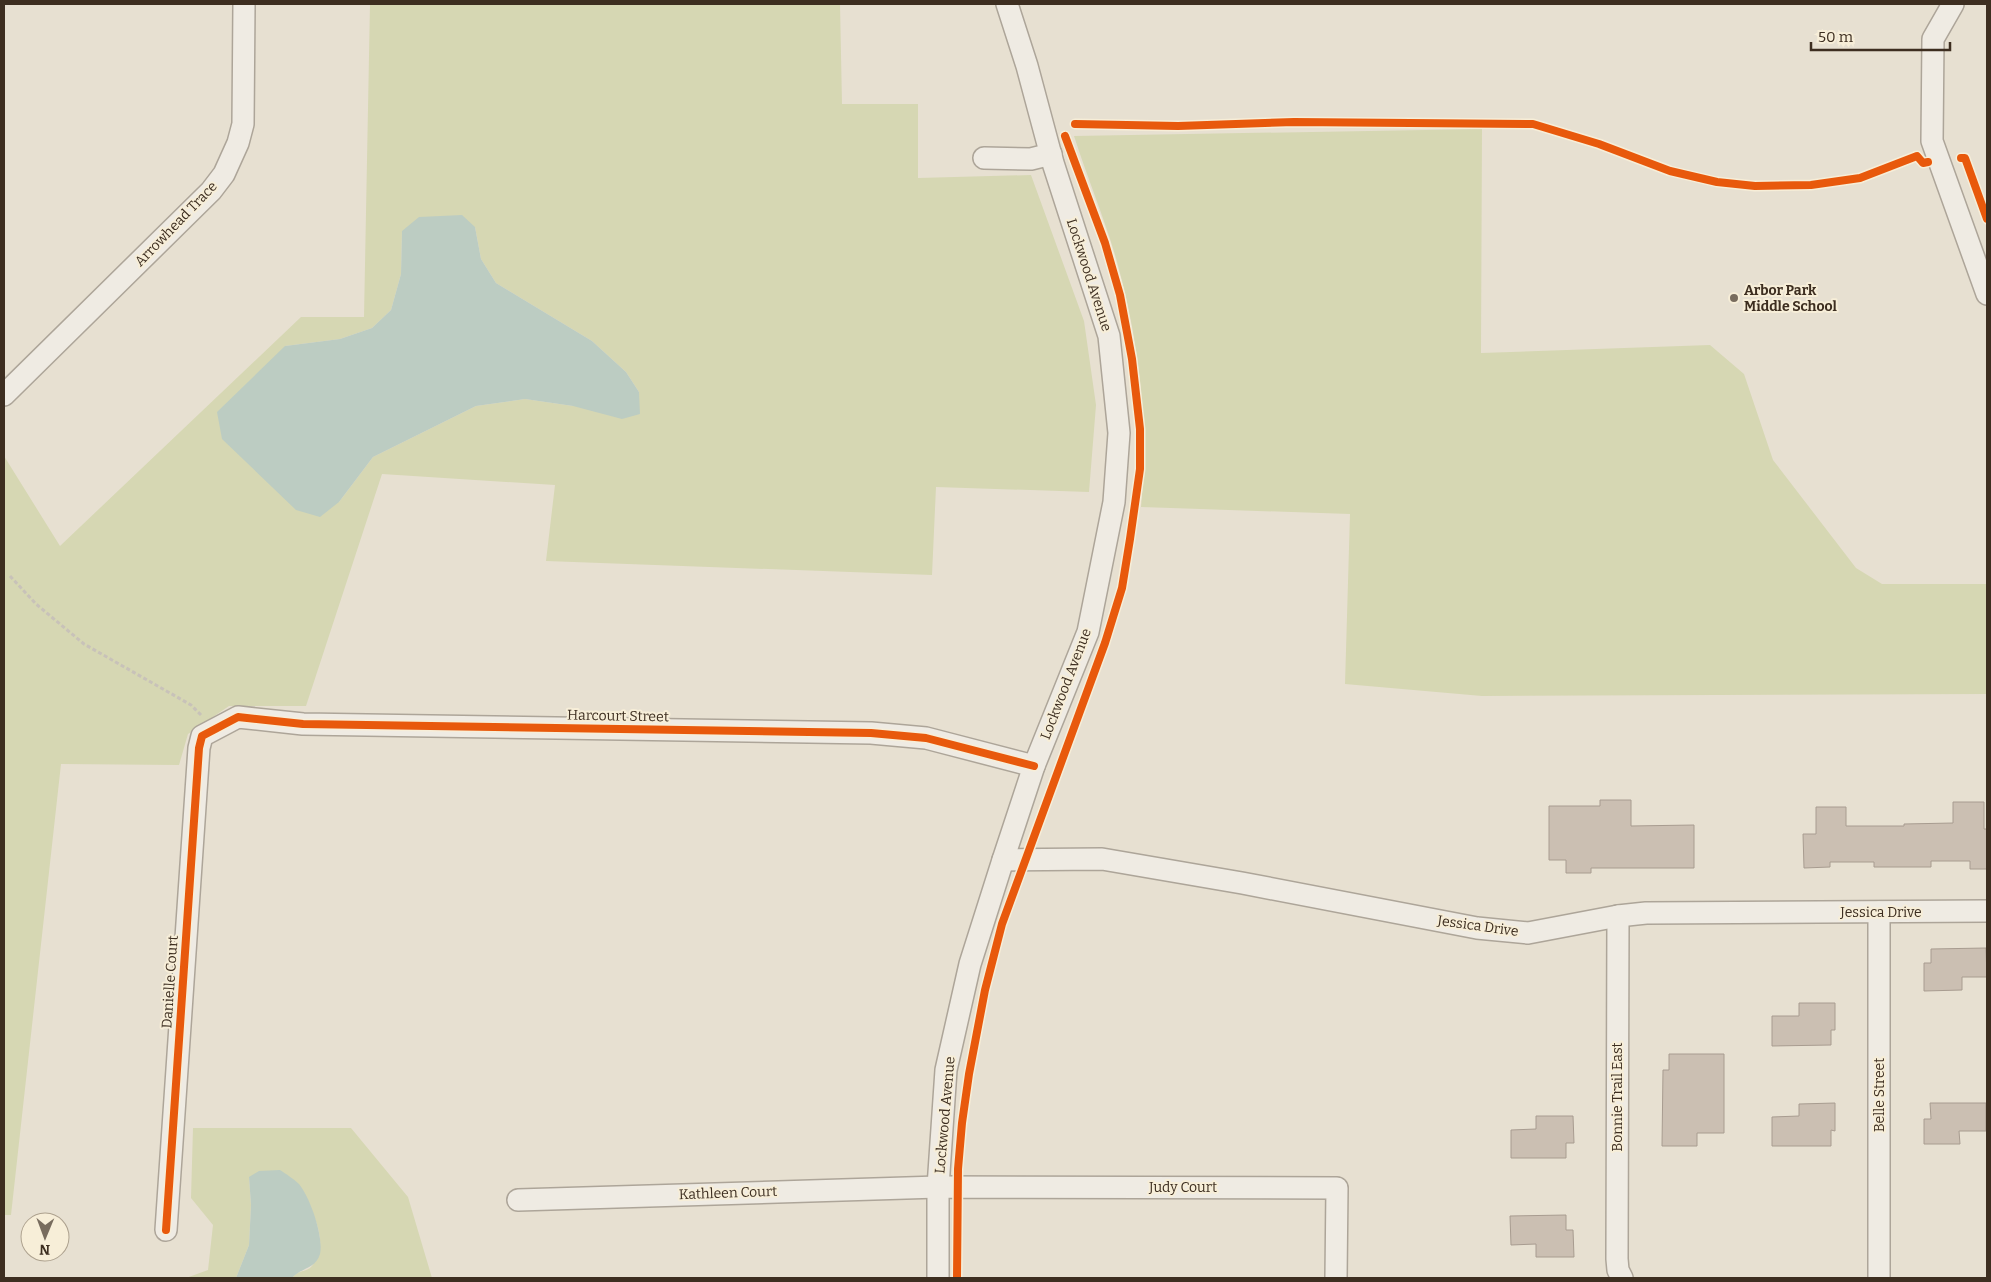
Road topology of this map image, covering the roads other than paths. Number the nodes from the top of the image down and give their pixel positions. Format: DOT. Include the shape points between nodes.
graph roads {
  1 [pos="244,4"];
  2 [pos="1007,4"];
  3 [pos="1954,4"];
  4 [pos="1051,154"];
  5 [pos="984,158"];
  6 [pos="1987,294"];
  7 [pos="4,395"];
  8 [pos="209,732"];
  9 [pos="1034,766"];
  10 [pos="1003,860"];
  11 [pos="1987,911"];
  12 [pos="1879,912"];
  13 [pos="1618,916"];
  14 [pos="938,1187"];
  15 [pos="518,1200"];
  16 [pos="166,1230"];
  17 [pos="938,1278"];
  18 [pos="1336,1278"];
  19 [pos="1622,1278"];
  20 [pos="1879,1278"];
  1 -- 7 [label="street, Arrowhead Trace" via="243,124 224,174 211,191"];
  2 -- 4 [label="street, Lockwood Avenue"];
  3 -- 6 [label="street" via="1934,39 1932,141"];
  4 -- 5 [label="street" via="1031,160"];
  4 -- 9 [label="street, Lockwood Avenue" via="1109,336 1119,433 1114,502 1088,632"];
  8 -- 9 [label="street, Harcourt Street" via="238,717 303,724 871,733 926,738"];
  8 -- 16 [label="street, Danielle Court" via="199,748"];
  9 -- 10 [label="street, Lockwood Avenue"];
  10 -- 13 [label="street, Jessica Drive" via="1102,859 1510,932 1528,933"];
  10 -- 14 [label="street, Lockwood Avenue" via="970,964 946,1070"];
  11 -- 12 [label="street, Jessica Drive"];
  12 -- 13 [label="street, Jessica Drive" via="1646,913"];
  12 -- 20 [label="street, Belle Street"];
  13 -- 19 [label="street, Bonnie Trail East" via="1617,1259"];
  14 -- 15 [label="street, Kathleen Court"];
  14 -- 17 [label="street, Lockwood Avenue"];
  14 -- 18 [label="street, Judy Court" via="1337,1188"];
}
